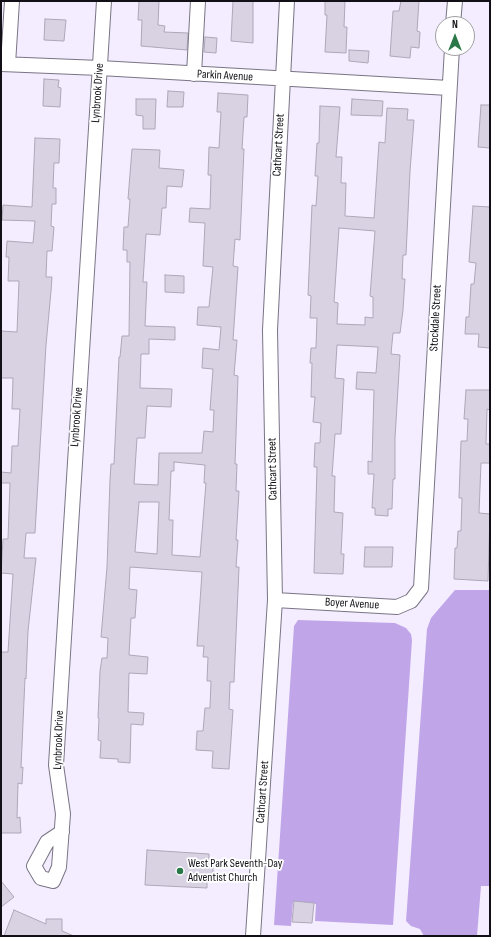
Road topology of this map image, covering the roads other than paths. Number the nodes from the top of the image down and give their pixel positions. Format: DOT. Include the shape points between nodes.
graph roads {
  1 [pos="12,1"];
  2 [pos="104,1"];
  3 [pos="198,1"];
  4 [pos="287,1"];
  5 [pos="455,1"];
  6 [pos="454,16"];
  7 [pos="451,56"];
  8 [pos="4,64"];
  9 [pos="100,68"];
  10 [pos="194,74"];
  11 [pos="282,79"];
  12 [pos="449,88"];
  13 [pos="421,588"];
  14 [pos="275,600"];
  15 [pos="62,832"];
  16 [pos="253,936"];
  1 -- 8 [label="street"];
  2 -- 9 [label="street, Lynbrook Drive"];
  3 -- 10 [label="street"];
  4 -- 11 [label="street, Cathcart Street"];
  5 -- 6 [label="street"];
  7 -- 12 [label="street, Stockdale Street"];
  8 -- 9 [label="street, Parkin Avenue"];
  9 -- 10 [label="street, Parkin Avenue"];
  9 -- 15 [label="street, Lynbrook Drive" via="56,765 63,814"];
  10 -- 11 [label="street, Parkin Avenue"];
  11 -- 12 [label="street, Parkin Avenue"];
  11 -- 14 [label="street, Cathcart Street" via="270,330"];
  12 -- 13 [label="street, Stockdale Street"];
  13 -- 14 [label="street, Boyer Avenue" via="411,601 396,607"];
  14 -- 16 [label="street, Cathcart Street"];
}
